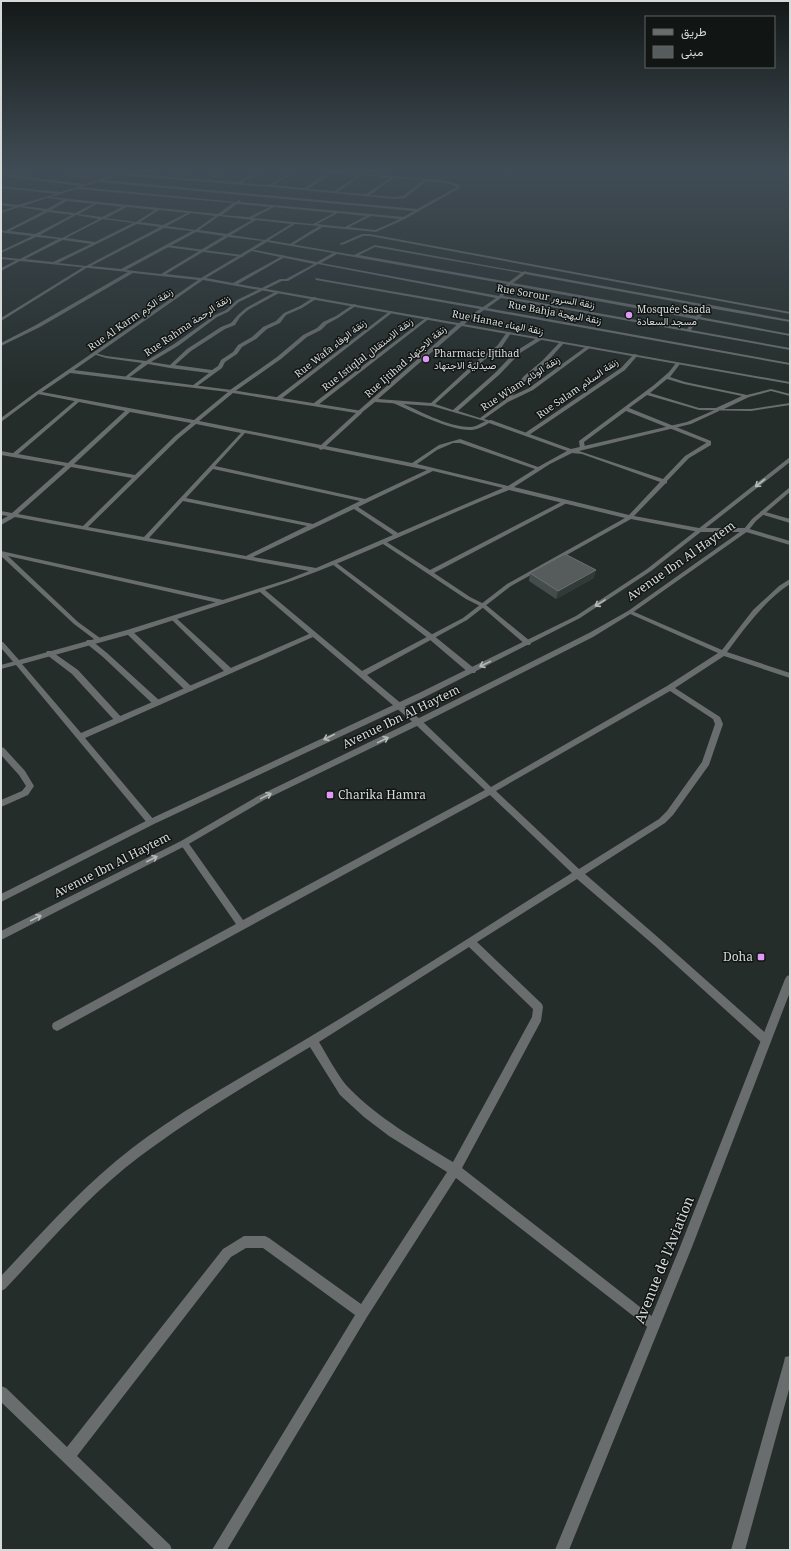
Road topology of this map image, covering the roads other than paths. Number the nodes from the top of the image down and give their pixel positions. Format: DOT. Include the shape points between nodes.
graph roads {
  1 [pos="19,243"];
  2 [pos="54,243"];
  3 [pos="95,243"];
  4 [pos="135,243"];
  5 [pos="172,243"];
  6 [pos="216,243"];
  7 [pos="264,243"];
  8 [pos="282,243"];
  9 [pos="295,243"];
  10 [pos="416,243"];
  11 [pos="292,245"];
  12 [pos="167,246"];
  13 [pos="251,250"];
  14 [pos="204,251"];
  15 [pos="1,252"];
  16 [pos="338,252"];
  17 [pos="242,256"];
  18 [pos="284,256"];
  19 [pos="356,256"];
  20 [pos="1,258"];
  21 [pos="20,260"];
  22 [pos="317,263"];
  23 [pos="53,264"];
  24 [pos="534,266"];
  25 [pos="86,268"];
  26 [pos="1,270"];
  27 [pos="121,271"];
  28 [pos="132,272"];
  29 [pos="524,273"];
  30 [pos="163,274"];
  31 [pos="202,279"];
  32 [pos="316,279"];
  33 [pos="509,284"];
  34 [pos="232,285"];
  35 [pos="260,289"];
  36 [pos="278,292"];
  37 [pos="500,297"];
  38 [pos="715,297"];
  39 [pos="315,298"];
  40 [pos="355,305"];
  41 [pos="708,306"];
  42 [pos="482,308"];
  43 [pos="391,312"];
  44 [pos="790,313"];
  45 [pos="428,318"];
  46 [pos="698,318"];
  47 [pos="1,320"];
  48 [pos="790,322"];
  49 [pos="461,324"];
  50 [pos="688,331"];
  51 [pos="509,334"];
  52 [pos="790,334"];
  53 [pos="539,338"];
  54 [pos="562,343"];
  55 [pos="1,345"];
  56 [pos="589,348"];
  57 [pos="790,349"];
  58 [pos="96,354"];
  59 [pos="636,356"];
  60 [pos="148,364"];
  61 [pos="678,364"];
  62 [pos="790,364"];
  63 [pos="170,367"];
  64 [pos="69,371"];
  65 [pos="213,372"];
  66 [pos="666,377"];
  67 [pos="127,378"];
  68 [pos="790,383"];
  69 [pos="194,386"];
  70 [pos="232,390"];
  71 [pos="38,393"];
  72 [pos="646,393"];
  73 [pos="790,395"];
  74 [pos="747,396"];
  75 [pos="279,398"];
  76 [pos="374,400"];
  77 [pos="78,401"];
  78 [pos="506,401"];
  79 [pos="395,402"];
  80 [pos="316,404"];
  81 [pos="790,404"];
  82 [pos="432,405"];
  83 [pos="129,410"];
  84 [pos="626,410"];
  85 [pos="717,410"];
  86 [pos="455,411"];
  87 [pos="360,412"];
  88 [pos="481,419"];
  89 [pos="1,420"];
  90 [pos="489,421"];
  91 [pos="195,422"];
  92 [pos="672,426"];
  93 [pos="243,432"];
  94 [pos="527,434"];
  95 [pos="321,448"];
  96 [pos="582,448"];
  97 [pos="571,451"];
  98 [pos="1,453"];
  99 [pos="14,455"];
  100 [pos="790,459"];
  101 [pos="70,465"];
  102 [pos="412,465"];
  103 [pos="211,467"];
  104 [pos="431,470"];
  105 [pos="539,470"];
  106 [pos="135,478"];
  107 [pos="665,482"];
  108 [pos="509,488"];
  109 [pos="790,490"];
  110 [pos="182,499"];
  111 [pos="366,501"];
  112 [pos="565,502"];
  113 [pos="355,506"];
  114 [pos="1,513"];
  115 [pos="762,513"];
  116 [pos="14,515"];
  117 [pos="630,517"];
  118 [pos="790,521"];
  119 [pos="1,523"];
  120 [pos="314,526"];
  121 [pos="85,527"];
  122 [pos="699,530"];
  123 [pos="746,530"];
  124 [pos="398,536"];
  125 [pos="146,538"];
  126 [pos="383,542"];
  127 [pos="790,543"];
  128 [pos="1,554"];
  129 [pos="248,557"];
  130 [pos="334,563"];
  131 [pos="317,570"];
  132 [pos="429,573"];
  133 [pos="790,581"];
  134 [pos="261,590"];
  135 [pos="223,602"];
  136 [pos="484,606"];
  137 [pos="630,612"];
  138 [pos="173,618"];
  139 [pos="129,632"];
  140 [pos="314,634"];
  141 [pos="431,637"];
  142 [pos="98,640"];
  143 [pos="89,642"];
  144 [pos="528,643"];
  145 [pos="1,644"];
  146 [pos="49,653"];
  147 [pos="723,653"];
  148 [pos="17,662"];
  149 [pos="1,667"];
  150 [pos="229,671"];
  151 [pos="472,671"];
  152 [pos="363,674"];
  153 [pos="790,676"];
  154 [pos="670,688"];
  155 [pos="189,689"];
  156 [pos="158,703"];
  157 [pos="398,705"];
  158 [pos="119,720"];
  159 [pos="418,722"];
  160 [pos="80,737"];
  161 [pos="1,750"];
  162 [pos="490,791"];
  163 [pos="1,804"];
  164 [pos="151,822"];
  165 [pos="184,843"];
  166 [pos="577,873"];
  167 [pos="1,898"];
  168 [pos="242,926"];
  169 [pos="1,936"];
  170 [pos="470,942"];
  171 [pos="790,979"];
  172 [pos="57,1026"];
  173 [pos="766,1040"];
  174 [pos="312,1042"];
  175 [pos="455,1170"];
  176 [pos="1,1285"];
  177 [pos="363,1313"];
  178 [pos="654,1325"];
  179 [pos="790,1362"];
  180 [pos="1,1393"];
  181 [pos="68,1457"];
  182 [pos="165,1550"];
  183 [pos="219,1550"];
  184 [pos="562,1550"];
  185 [pos="738,1550"];
  1 -- 15 [label="street"];
  2 -- 21 [label="street"];
  3 -- 23 [label="street"];
  4 -- 25 [label="street"];
  5 -- 12 [label="street"];
  6 -- 14 [label="street"];
  7 -- 13 [label="street, Rue Al Karm زنقة الكرم"];
  8 -- 11 [label="street"];
  9 -- 11 [label="street"];
  10 -- 24 [label="street"];
  11 -- 16 [label="street"];
  12 -- 14 [label="street"];
  12 -- 27 [label="street"];
  13 -- 17 [label="street, Rue Al Karm زنقة الكرم"];
  13 -- 18 [label="street, Rue Sorour زنقة السرور"];
  14 -- 17 [label="street"];
  14 -- 30 [label="street"];
  16 -- 19 [label="street"];
  16 -- 22 [label="street, Rue Rahma زنقة الرحمة"];
  17 -- 31 [label="street, Rue Al Karm زنقة الكرم"];
  18 -- 22 [label="street, Rue Sorour زنقة السرور"];
  18 -- 34 [label="street"];
  19 -- 29 [label="street" via="375,246"];
  19 -- 33 [label="street"];
  20 -- 21 [label="street, Rue Hanae زنقة الهناء"];
  21 -- 23 [label="street, Rue Hanae زنقة الهناء"];
  21 -- 26 [label="street"];
  22 -- 35 [label="street, Rue Rahma زنقة الرحمة" via="287,280"];
  22 -- 37 [label="street, Rue Sorour زنقة السرور"];
  23 -- 25 [label="street, Rue Hanae زنقة الهناء"];
  24 -- 29 [label="street"];
  24 -- 38 [label="street"];
  25 -- 27 [label="street, Rue Hanae زنقة الهناء"];
  25 -- 47 [label="street"];
  27 -- 28 [label="street, Rue Hanae زنقة الهناء"];
  28 -- 30 [label="street, Rue Hanae زنقة الهناء"];
  28 -- 55 [label="street"];
  29 -- 33 [label="street"];
  29 -- 41 [label="street"];
  30 -- 31 [label="street, Rue Hanae زنقة الهناء"];
  31 -- 34 [label="street, Rue Hanae زنقة الهناء"];
  31 -- 58 [label="street, Rue Al Karm زنقة الكرم"];
  32 -- 42 [label="street, Rue Bahja زنقة البهجة"];
  33 -- 37 [label="street"];
  33 -- 46 [label="street"];
  34 -- 35 [label="street, Rue Hanae زنقة الهناء"];
  35 -- 36 [label="street, Rue Hanae زنقة الهناء"];
  35 -- 60 [label="street, Rue Rahma زنقة الرحمة" via="238,301"];
  36 -- 39 [label="street, Rue Hanae زنقة الهناء"];
  36 -- 63 [label="street" via="247,309 233,324 189,350"];
  37 -- 42 [label="street, Rue Ijtihad زنقة الاجتهاد"];
  37 -- 50 [label="street, Rue Sorour زنقة السرور"];
  38 -- 41 [label="street"];
  38 -- 44 [label="street"];
  39 -- 40 [label="street, Rue Hanae زنقة الهناء"];
  39 -- 65 [label="street" via="285,314 278,322 240,346"];
  40 -- 43 [label="street, Rue Hanae زنقة الهناء"];
  40 -- 70 [label="street" via="305,336 279,358"];
  41 -- 46 [label="street"];
  41 -- 48 [label="street"];
  42 -- 49 [label="street, Rue Ijtihad زنقة الاجتهاد"];
  42 -- 62 [label="street, Rue Bahja زنقة البهجة"];
  43 -- 45 [label="street, Rue Hanae زنقة الهناء"];
  43 -- 75 [label="street, Rue Wafa زنقة الوفاء"];
  45 -- 49 [label="street, Rue Hanae زنقة الهناء"];
  45 -- 80 [label="street, Rue Istiqlal زنقة الاستقلال"];
  46 -- 50 [label="street"];
  46 -- 52 [label="street"];
  49 -- 51 [label="street, Rue Hanae زنقة الهناء"];
  49 -- 76 [label="street, Rue Ijtihad زنقة الاجتهاد"];
  50 -- 57 [label="street, Rue Sorour زنقة السرور"];
  51 -- 53 [label="street, Rue Hanae زنقة الهناء"];
  51 -- 82 [label="street" via="499,347 482,359"];
  53 -- 54 [label="street, Rue Hanae زنقة الهناء"];
  53 -- 86 [label="street" via="518,352"];
  54 -- 56 [label="street, Rue Hanae زنقة الهناء"];
  54 -- 78 [label="street" via="526,377"];
  56 -- 59 [label="street, Rue Hanae زنقة الهناء"];
  56 -- 78 [label="street, Rue Wiam زنقة الوئام" via="531,389"];
  58 -- 60 [label="street" via="106,358"];
  58 -- 64 [label="street, Rue Al Karm زنقة الكرم"];
  59 -- 61 [label="street, Rue Hanae زنقة الهناء"];
  59 -- 94 [label="street, Rue Salam زنقة السلام" via="623,369"];
  60 -- 63 [label="street"];
  60 -- 67 [label="street, Rue Rahma زنقة الرحمة" via="138,368"];
  61 -- 66 [label="street"];
  61 -- 68 [label="street, Rue Hanae زنقة الهناء"];
  63 -- 65 [label="street"];
  64 -- 67 [label="street"];
  64 -- 71 [label="street, Rue Al Karm زنقة الكرم"];
  65 -- 69 [label="street"];
  66 -- 72 [label="street"];
  66 -- 74 [label="street"];
  67 -- 69 [label="street"];
  69 -- 70 [label="street"];
  70 -- 75 [label="street"];
  70 -- 91 [label="street"];
  71 -- 77 [label="street"];
  71 -- 89 [label="street, Rue Al Karm زنقة الكرم"];
  72 -- 84 [label="street" via="632,402"];
  72 -- 85 [label="street" via="699,409"];
  73 -- 74 [label="street" via="770,390"];
  74 -- 85 [label="street"];
  75 -- 80 [label="street"];
  76 -- 79 [label="street"];
  76 -- 87 [label="street, Rue Ijtihad زنقة الاجتهاد"];
  77 -- 83 [label="street"];
  77 -- 99 [label="street"];
  78 -- 88 [label="street, Rue Wiam زنقة الوئام"];
  79 -- 82 [label="street"];
  79 -- 90 [label="street" via="448,423 468,428 480,427"];
  80 -- 87 [label="street"];
  81 -- 85 [label="street" via="751,410"];
  82 -- 86 [label="street"];
  83 -- 91 [label="street"];
  83 -- 101 [label="street"];
  84 -- 92 [label="street"];
  84 -- 96 [label="street" via="581,442"];
  85 -- 92 [label="street" via="689,423"];
  86 -- 88 [label="street"];
  87 -- 95 [label="street, Rue Ijtihad زنقة الاجتهاد"];
  88 -- 90 [label="street"];
  90 -- 94 [label="street"];
  91 -- 93 [label="street"];
  91 -- 106 [label="street"];
  92 -- 96 [label="street"];
  92 -- 107 [label="street" via="709,444 687,457"];
  93 -- 95 [label="street"];
  93 -- 103 [label="street"];
  94 -- 97 [label="street"];
  95 -- 102 [label="street"];
  96 -- 97 [label="street"];
  97 -- 105 [label="street"];
  97 -- 107 [label="street"];
  98 -- 99 [label="street"];
  99 -- 101 [label="street"];
  100 -- 122 [label="street, Avenue Ibn Al Haytem, one-way"];
  101 -- 106 [label="street"];
  101 -- 116 [label="street"];
  102 -- 104 [label="street"];
  102 -- 105 [label="street" via="434,448 451,441 460,441"];
  103 -- 110 [label="street"];
  103 -- 111 [label="street"];
  104 -- 108 [label="street"];
  104 -- 111 [label="street"];
  105 -- 108 [label="street"];
  106 -- 121 [label="street"];
  107 -- 117 [label="street"];
  108 -- 112 [label="street"];
  108 -- 124 [label="street"];
  109 -- 115 [label="street, Avenue Ibn Al Haytem"];
  110 -- 120 [label="street"];
  110 -- 125 [label="street"];
  111 -- 113 [label="street"];
  112 -- 117 [label="street"];
  112 -- 132 [label="street"];
  113 -- 120 [label="street"];
  113 -- 124 [label="street"];
  114 -- 116 [label="street"];
  115 -- 118 [label="street"];
  115 -- 123 [label="street, Avenue Ibn Al Haytem"];
  116 -- 119 [label="street"];
  116 -- 121 [label="street"];
  117 -- 122 [label="street"];
  117 -- 136 [label="street" via="509,585 496,593"];
  120 -- 129 [label="street"];
  121 -- 125 [label="street"];
  122 -- 123 [label="street"];
  122 -- 144 [label="street, Avenue Ibn Al Haytem, one-way" via="621,590 578,617"];
  123 -- 127 [label="street"];
  123 -- 137 [label="street, Avenue Ibn Al Haytem"];
  124 -- 126 [label="street"];
  125 -- 129 [label="street"];
  126 -- 130 [label="street"];
  126 -- 132 [label="street"];
  128 -- 135 [label="street"];
  128 -- 142 [label="street"];
  129 -- 131 [label="street"];
  130 -- 131 [label="street"];
  130 -- 141 [label="street"];
  131 -- 134 [label="street"];
  132 -- 136 [label="street"];
  133 -- 147 [label="street" via="755,612"];
  134 -- 135 [label="street"];
  134 -- 140 [label="street"];
  135 -- 138 [label="street"];
  136 -- 141 [label="street" via="478,612"];
  136 -- 144 [label="street"];
  137 -- 147 [label="street"];
  137 -- 159 [label="street, Avenue Ibn Al Haytem" via="569,647"];
  138 -- 139 [label="street"];
  138 -- 150 [label="street"];
  139 -- 142 [label="street"];
  139 -- 155 [label="street"];
  140 -- 150 [label="street"];
  140 -- 152 [label="street"];
  141 -- 151 [label="street"];
  141 -- 152 [label="street"];
  142 -- 143 [label="street"];
  143 -- 146 [label="street"];
  143 -- 156 [label="street"];
  144 -- 151 [label="street, Avenue Ibn Al Haytem, one-way"];
  145 -- 148 [label="street"];
  146 -- 148 [label="street"];
  146 -- 158 [label="street" via="75,672"];
  147 -- 153 [label="street"];
  147 -- 154 [label="street"];
  148 -- 149 [label="street"];
  148 -- 160 [label="street"];
  150 -- 155 [label="street"];
  151 -- 157 [label="street, Avenue Ibn Al Haytem"];
  152 -- 157 [label="street"];
  154 -- 162 [label="street"];
  154 -- 166 [label="street" via="716,716 719,724 706,763 662,821"];
  155 -- 156 [label="street"];
  156 -- 158 [label="street"];
  157 -- 159 [label="street"];
  157 -- 164 [label="street, Avenue Ibn Al Haytem, one-way"];
  158 -- 160 [label="street"];
  159 -- 162 [label="street"];
  165 -- 159 [label="street, Avenue Ibn Al Haytem, one-way" via="262,798"];
  160 -- 164 [label="street"];
  161 -- 163 [label="street" via="30,786 25,793"];
  162 -- 166 [label="street"];
  162 -- 168 [label="street"];
  164 -- 167 [label="street, Avenue Ibn Al Haytem"];
  165 -- 168 [label="street"];
  169 -- 165 [label="street, Avenue Ibn Al Haytem, one-way"];
  166 -- 170 [label="street"];
  166 -- 173 [label="street"];
  168 -- 172 [label="street"];
  170 -- 174 [label="street"];
  170 -- 175 [label="street" via="538,1007 538,1018"];
  171 -- 173 [label="street, Avenue de l'Aviation"];
  173 -- 178 [label="street, Avenue de l'Aviation"];
  174 -- 175 [label="street" via="344,1091 356,1102 393,1132"];
  174 -- 176 [label="street" via="243,1081 170,1128 120,1165 77,1204"];
  175 -- 177 [label="street"];
  175 -- 178 [label="street"];
  177 -- 181 [label="street" via="265,1242 244,1242 227,1253"];
  177 -- 183 [label="street"];
  178 -- 184 [label="street, Avenue de l'Aviation"];
  179 -- 185 [label="street"];
  180 -- 181 [label="street"];
  181 -- 182 [label="street"];
}
